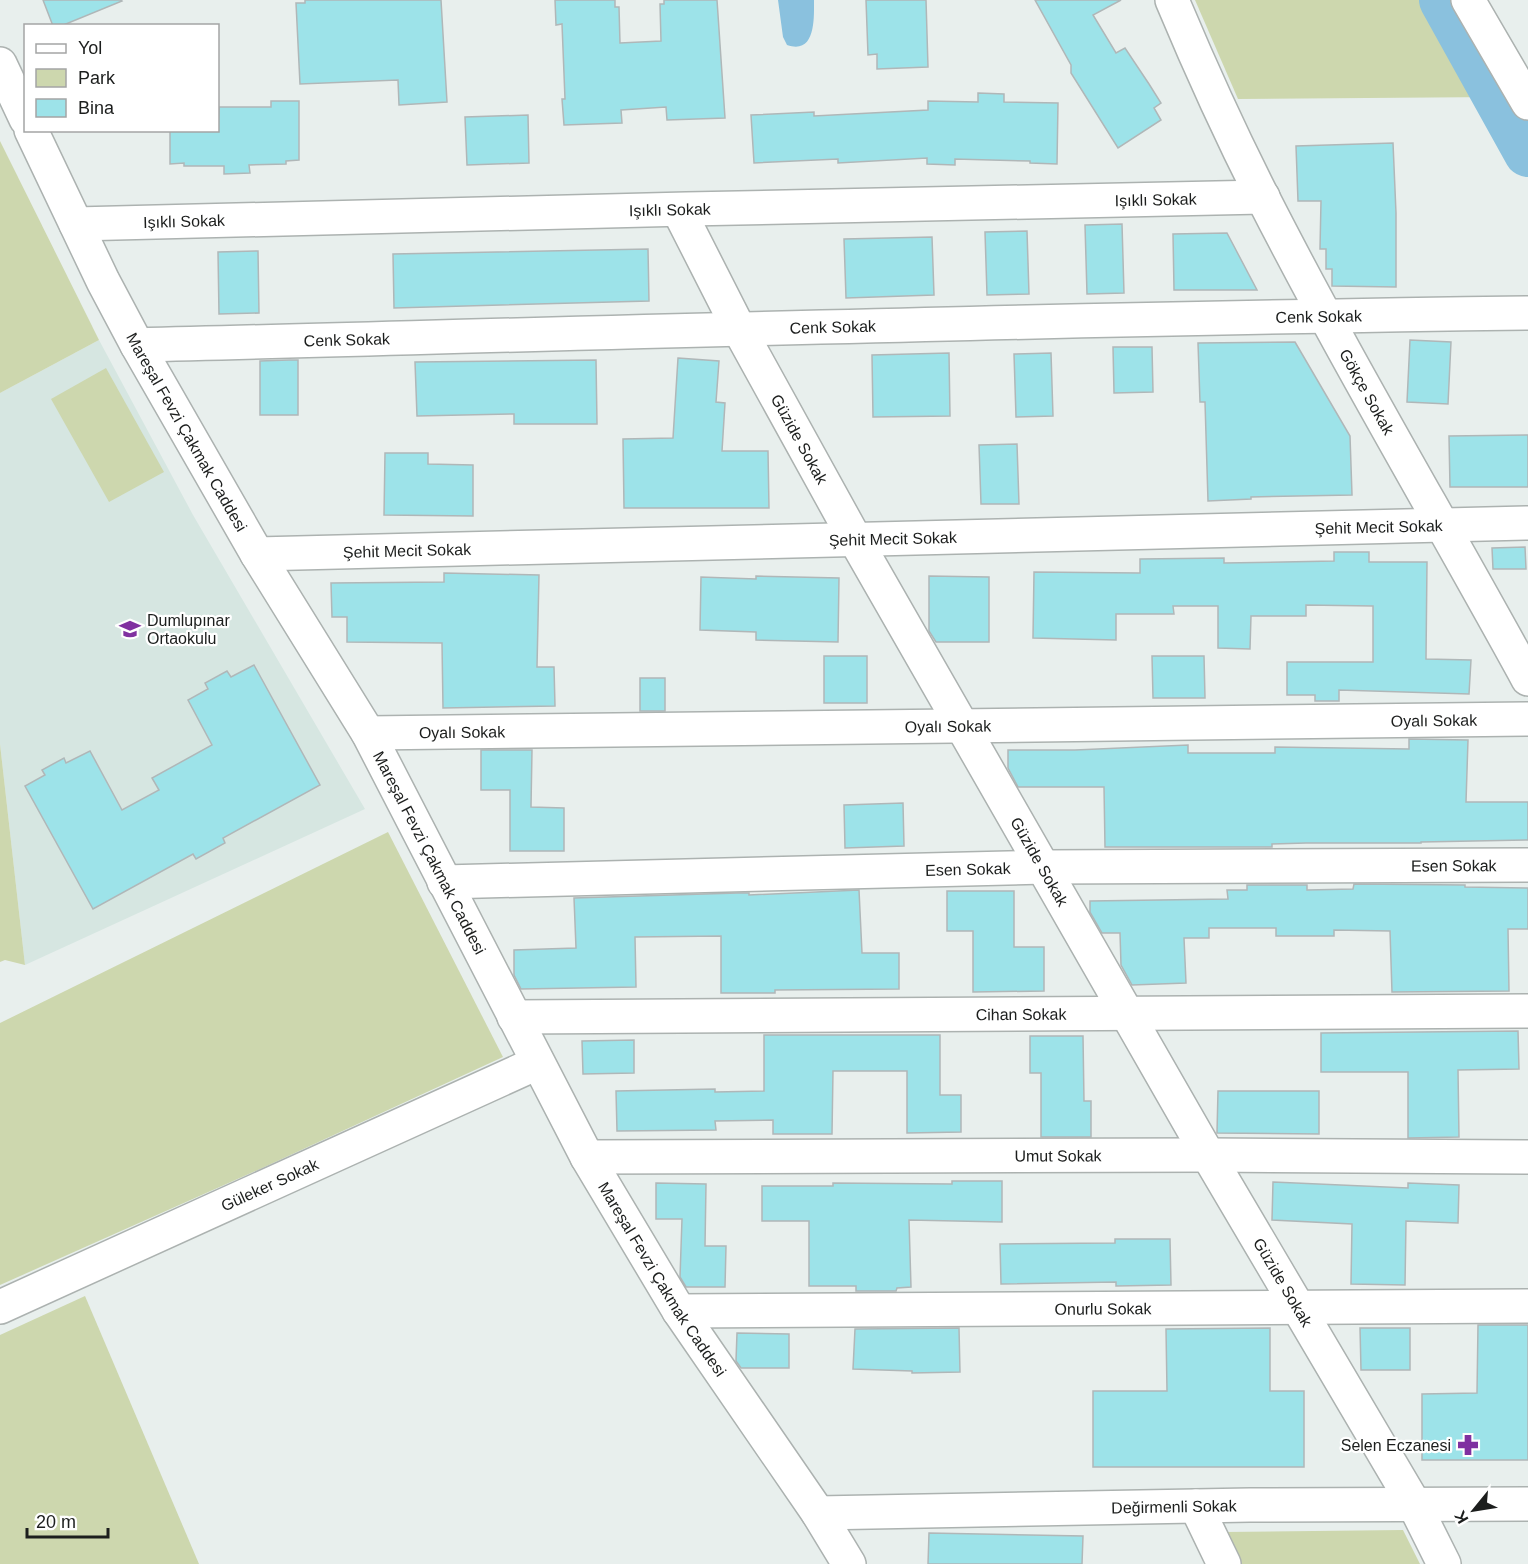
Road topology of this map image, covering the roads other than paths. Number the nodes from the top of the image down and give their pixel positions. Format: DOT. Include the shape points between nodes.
graph roads {
  1 [pos="1172,0"];
  2 [pos="1468,0"];
  3 [pos="0,64"];
  4 [pos="1528,103"];
  5 [pos="24,114"];
  6 [pos="32,132"];
  7 [pos="1263,197"];
  8 [pos="679,211"];
  9 [pos="76,224"];
  10 [pos="1528,314"];
  11 [pos="1325,316"];
  12 [pos="739,329"];
  13 [pos="137,345"];
  14 [pos="1528,523"];
  15 [pos="1444,525"];
  16 [pos="856,541"];
  17 [pos="257,554"];
  18 [pos="1528,679"];
  19 [pos="1528,719"];
  20 [pos="963,726"];
  21 [pos="368,733"];
  22 [pos="1528,865"];
  23 [pos="1045,867"];
  24 [pos="444,882"];
  25 [pos="1528,1011"];
  26 [pos="1127,1012"];
  27 [pos="514,1017"];
  28 [pos="537,1063"];
  29 [pos="1208,1155"];
  30 [pos="587,1157"];
  31 [pos="1528,1157"];
  32 [pos="1528,1306"];
  33 [pos="0,1307"];
  34 [pos="1296,1307"];
  35 [pos="679,1311"];
  36 [pos="1414,1504"];
  37 [pos="1528,1504"];
  38 [pos="1196,1506"];
  39 [pos="819,1513"];
  40 [pos="849,1564"];
  41 [pos="1224,1564"];
  42 [pos="1444,1564"];
  1 -- 7 [label="street, Gökçe Sokak"];
  2 -- 4 [label="street"];
  3 -- 5 [label="street"];
  6 -- 9 [label="street, Mareşal Fevzi Çakmak Caddesi"];
  7 -- 8 [label="street, Işıklı Sokak"];
  7 -- 11 [label="street, Gökçe Sokak"];
  8 -- 9 [label="street, Işıklı Sokak"];
  8 -- 12 [label="street, Güzide Sokak"];
  9 -- 13 [label="street, Mareşal Fevzi Çakmak Caddesi"];
  10 -- 11 [label="street, Cenk Sokak"];
  11 -- 12 [label="street, Cenk Sokak"];
  11 -- 15 [label="street, Gökçe Sokak"];
  12 -- 13 [label="street, Cenk Sokak"];
  12 -- 16 [label="street, Güzide Sokak"];
  13 -- 17 [label="street, Mareşal Fevzi Çakmak Caddesi"];
  14 -- 15 [label="street, Şehit Mecit Sokak"];
  15 -- 16 [label="street, Şehit Mecit Sokak"];
  15 -- 18 [label="street, Gökçe Sokak"];
  16 -- 17 [label="street, Şehit Mecit Sokak"];
  16 -- 20 [label="street, Güzide Sokak"];
  17 -- 21 [label="street, Mareşal Fevzi Çakmak Caddesi"];
  19 -- 20 [label="street, Oyalı Sokak"];
  20 -- 21 [label="street, Oyalı Sokak"];
  20 -- 23 [label="street, Güzide Sokak"];
  21 -- 24 [label="street, Mareşal Fevzi Çakmak Caddesi"];
  22 -- 23 [label="street, Esen Sokak"];
  23 -- 24 [label="street, Esen Sokak"];
  23 -- 26 [label="street, Güzide Sokak"];
  24 -- 27 [label="street, Mareşal Fevzi Çakmak Caddesi"];
  25 -- 26 [label="street, Cihan Sokak"];
  26 -- 27 [label="street, Cihan Sokak"];
  26 -- 29 [label="street, Güzide Sokak"];
  27 -- 28 [label="street, Mareşal Fevzi Çakmak Caddesi"];
  28 -- 30 [label="street, Mareşal Fevzi Çakmak Caddesi"];
  28 -- 33 [label="street, Güleker Sokak"];
  29 -- 30 [label="street, Umut Sokak"];
  29 -- 31 [label="street, Umut Sokak"];
  29 -- 34 [label="street, Güzide Sokak"];
  30 -- 35 [label="street, Mareşal Fevzi Çakmak Caddesi"];
  32 -- 34 [label="street, Onurlu Sokak"];
  34 -- 35 [label="street, Onurlu Sokak"];
  34 -- 36 [label="street, Güzide Sokak"];
  35 -- 39 [label="street, Mareşal Fevzi Çakmak Caddesi"];
  36 -- 37 [label="street, Değirmenli Sokak"];
  36 -- 38 [label="street, Değirmenli Sokak"];
  36 -- 42 [label="street, Güzide Sokak"];
  38 -- 39 [label="street, Değirmenli Sokak"];
  38 -- 41 [label="street"];
  39 -- 40 [label="street, Mareşal Fevzi Çakmak Caddesi"];
}
